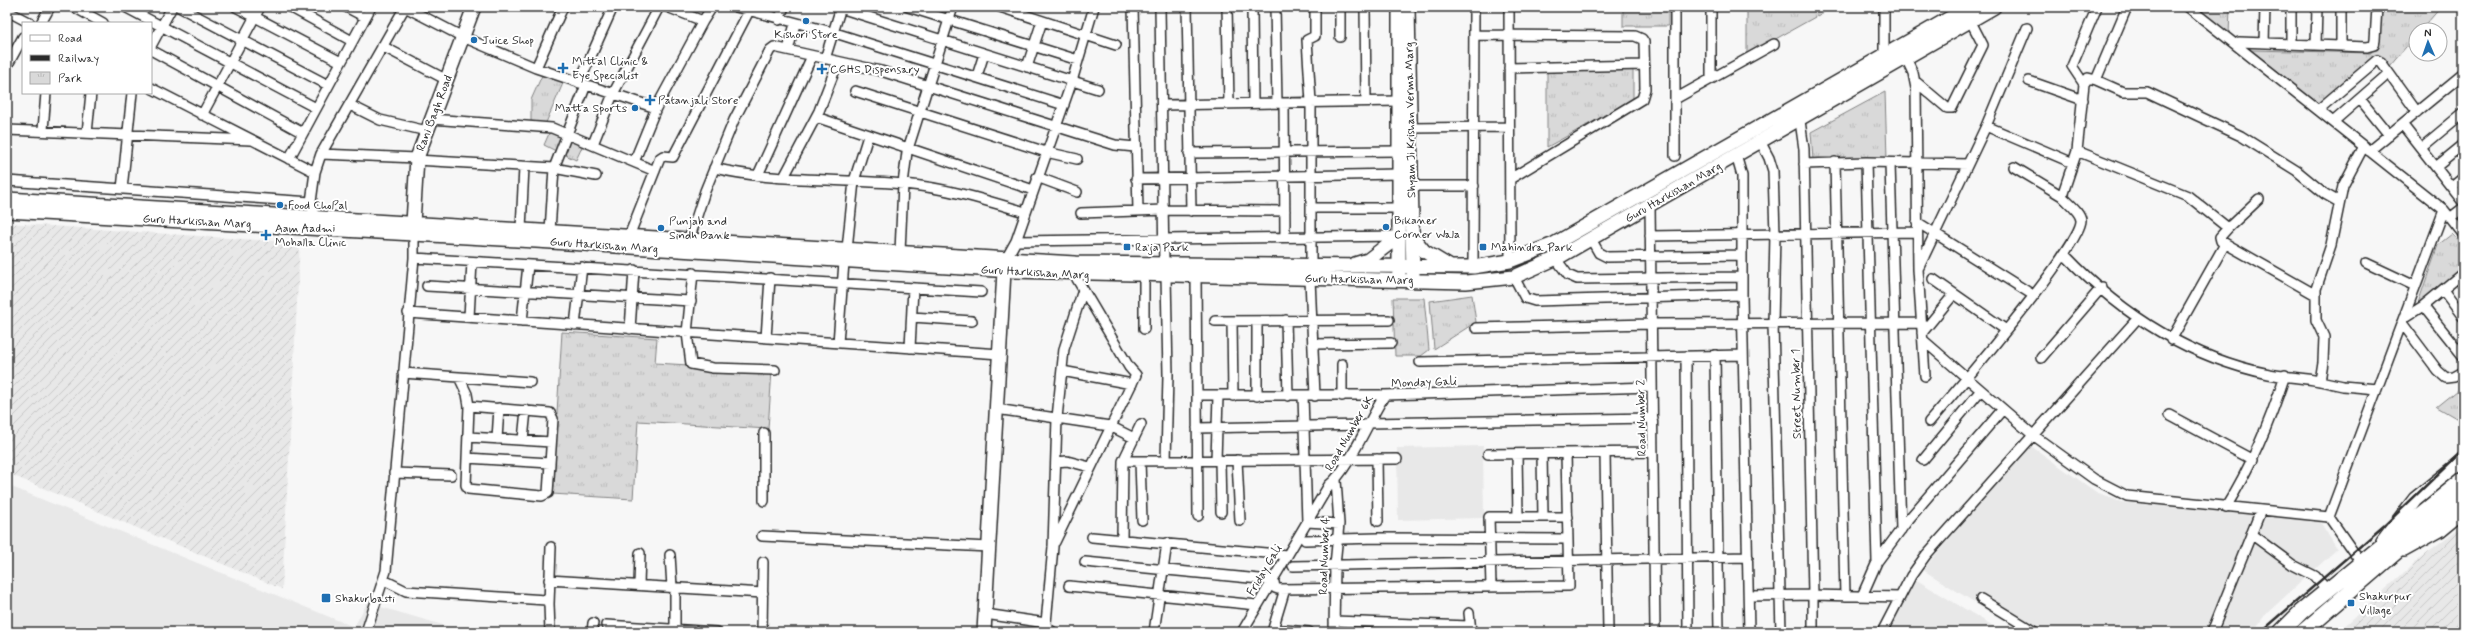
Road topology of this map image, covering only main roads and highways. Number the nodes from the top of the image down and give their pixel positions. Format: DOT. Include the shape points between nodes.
graph roads {
  1 [pos="474,7"];
  2 [pos="1398,7"];
  3 [pos="1408,7"];
  4 [pos="1969,7"];
  5 [pos="1994,7"];
  6 [pos="7,199"];
  7 [pos="7,211"];
  8 [pos="316,223"];
  9 [pos="414,228"];
  10 [pos="1399,236"];
  11 [pos="1412,236"];
  12 [pos="845,256"];
  13 [pos="1003,265"];
  14 [pos="1344,267"];
  15 [pos="1454,269"];
  16 [pos="1165,270"];
  17 [pos="1310,273"];
  18 [pos="1399,274"];
  19 [pos="1413,274"];
  20 [pos="2463,460"];
  21 [pos="2463,480"];
  22 [pos="2463,494"];
  23 [pos="2463,512"];
  24 [pos="2403,537"];
  25 [pos="2379,557"];
  26 [pos="984,632"];
  27 [pos="2281,632"];
  28 [pos="2303,632"];
  1 -- 9 [label="main road, Rani Bagh Road" via="416,159"];
  2 -- 10 [label="main road, Shyam Ji Krishan Verma Marg"];
  3 -- 11 [label="main road, Shyam Ji Krishan Verma Marg"];
  4 -- 15 [label="main road, Guru Harkishan Marg" via="1554,244 1510,262"];
  5 -- 19 [label="main road, Guru Harkishan Marg" via="1556,259 1514,277 1471,282"];
  6 -- 8 [label="main road, Guru Harkishan Marg"];
  7 -- 8 [label="main road, Guru Harkishan Marg"];
  8 -- 9 [label="main road, Guru Harkishan Marg"];
  9 -- 12 [label="main road, Guru Harkishan Marg"];
  9 -- 12 [label="main road, Guru Harkishan Marg" via="521,229 629,236"];
  10 -- 14 [label="main road" via="1368,260"];
  10 -- 18 [label="main road, Shyam Ji Krishan Verma Marg"];
  11 -- 15 [label="main road" via="1424,251"];
  11 -- 19 [label="main road, Shyam Ji Krishan Verma Marg"];
  12 -- 13 [label="main road, Guru Harkishan Marg"];
  12 -- 13 [label="main road, Guru Harkishan Marg" via="900,252"];
  13 -- 16 [label="main road, Guru Harkishan Marg"];
  13 -- 16 [label="main road, Guru Harkishan Marg" via="1074,274 1144,276"];
  13 -- 26 [label="main road"];
  14 -- 17 [label="main road, Guru Harkishan Marg"];
  14 -- 18 [label="main road, Guru Harkishan Marg"];
  15 -- 19 [label="main road, Guru Harkishan Marg"];
  16 -- 17 [label="main road, Guru Harkishan Marg"];
  16 -- 17 [label="main road, Guru Harkishan Marg" via="1196,276"];
  17 -- 18 [label="main road, Guru Harkishan Marg"];
  18 -- 19 [label="main road, Guru Harkishan Marg"];
  20 -- 25 [label="main road" via="2415,499"];
  21 -- 24 [label="main road"];
  22 -- 24 [label="main road"];
  23 -- 25 [label="main road" via="2440,530"];
  24 -- 25 [label="main road"];
  25 -- 27 [label="main road" via="2361,563"];
  25 -- 28 [label="main road"];
}
